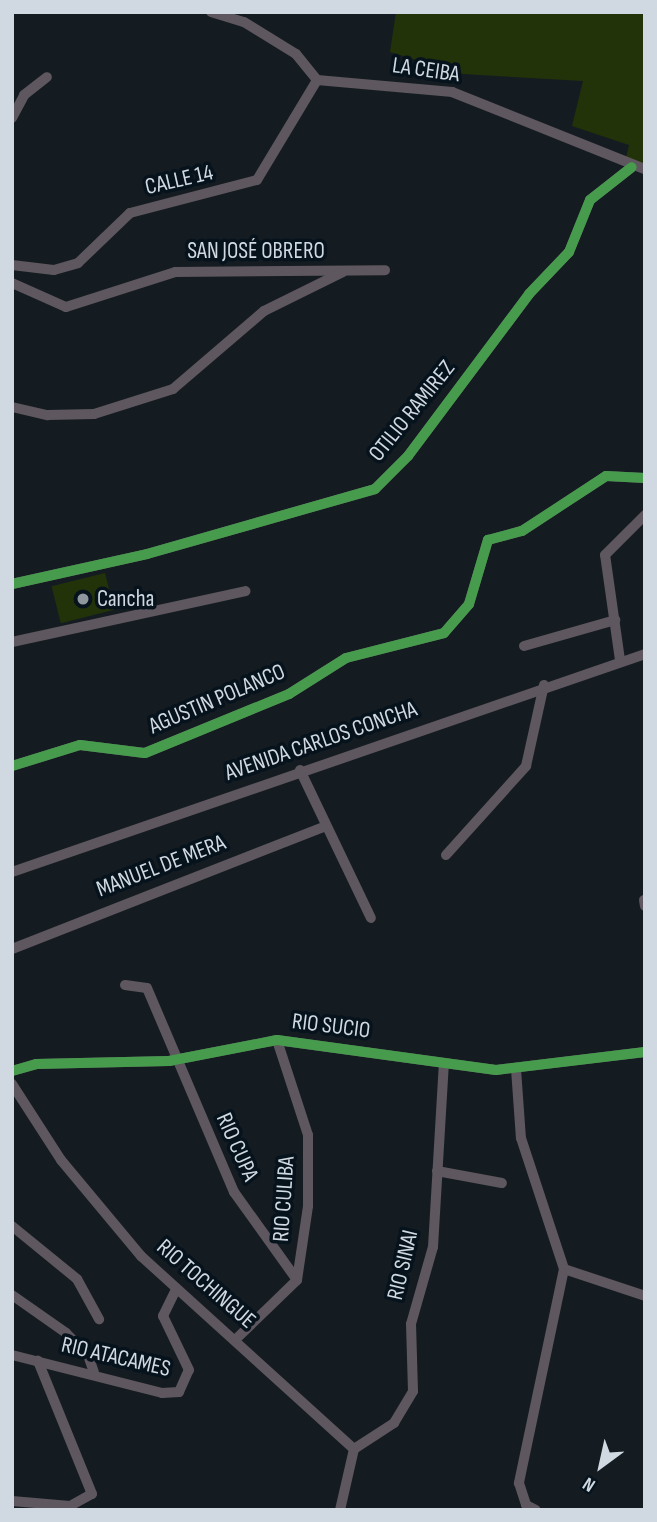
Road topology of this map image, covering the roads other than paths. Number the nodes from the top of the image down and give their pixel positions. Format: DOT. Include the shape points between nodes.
graph roads {
  1 [pos="211,12"];
  2 [pos="47,77"];
  3 [pos="317,80"];
  4 [pos="12,118"];
  5 [pos="632,167"];
  6 [pos="645,169"];
  7 [pos="12,265"];
  8 [pos="385,270"];
  9 [pos="343,272"];
  10 [pos="12,283"];
  11 [pos="12,407"];
  12 [pos="645,478"];
  13 [pos="645,515"];
  14 [pos="12,584"];
  15 [pos="246,591"];
  16 [pos="615,620"];
  17 [pos="12,627"];
  18 [pos="14,641"];
  19 [pos="524,646"];
  20 [pos="645,654"];
  21 [pos="620,660"];
  22 [pos="544,685"];
  23 [pos="12,766"];
  24 [pos="300,770"];
  25 [pos="326,826"];
  26 [pos="446,855"];
  27 [pos="12,872"];
  28 [pos="371,918"];
  29 [pos="12,949"];
  30 [pos="125,985"];
  31 [pos="277,1041"];
  32 [pos="645,1052"];
  33 [pos="175,1060"];
  34 [pos="444,1063"];
  35 [pos="516,1069"];
  36 [pos="12,1071"];
  37 [pos="12,1084"];
  38 [pos="437,1171"];
  39 [pos="502,1183"];
  40 [pos="12,1226"];
  41 [pos="564,1269"];
  42 [pos="297,1280"];
  43 [pos="176,1291"];
  44 [pos="12,1295"];
  45 [pos="645,1296"];
  46 [pos="99,1319"];
  47 [pos="236,1339"];
  48 [pos="12,1355"];
  49 [pos="38,1361"];
  50 [pos="94,1372"];
  51 [pos="354,1449"];
  52 [pos="12,1501"];
  53 [pos="88,1501"];
  54 [pos="527,1508"];
  55 [pos="98,1510"];
  56 [pos="340,1510"];
  1 -- 3 [label="street" via="244,22 296,54"];
  2 -- 4 [label="street" via="24,95"];
  3 -- 5 [label="street, LA CEIBA" via="452,92"];
  3 -- 7 [label="street, CALLE 14" via="257,180 130,213 78,263 54,270"];
  5 -- 6 [label="street, LA CEIBA"];
  5 -- 14 [label="street, OTILIO RAMIREZ" via="590,200 569,252 529,294 408,456 375,489 147,554"];
  8 -- 9 [label="street, SAN JOSÉ OBRERO"];
  9 -- 10 [label="street, SAN JOSÉ OBRERO" via="176,272 66,307"];
  9 -- 11 [label="street" via="264,311 173,388 94,414 48,415"];
  12 -- 23 [label="street, AGUSTIN POLANCO" via="606,476 522,531 488,540 469,604 444,633 345,658 289,694 145,752 80,745"];
  13 -- 16 [label="street" via="605,555"];
  15 -- 18 [label="street"];
  16 -- 19 [label="street"];
  16 -- 21 [label="street"];
  17 -- 18 [label="street"];
  20 -- 21 [label="street, AVENIDA CARLOS CONCHA"];
  21 -- 22 [label="street, AVENIDA CARLOS CONCHA"];
  22 -- 24 [label="street, AVENIDA CARLOS CONCHA"];
  22 -- 26 [label="street" via="526,766"];
  24 -- 25 [label="street"];
  24 -- 27 [label="street, AVENIDA CARLOS CONCHA"];
  25 -- 28 [label="street"];
  25 -- 29 [label="street, MANUEL DE MERA"];
  30 -- 33 [label="street, RIO CUPA" via="147,988"];
  31 -- 33 [label="street, RIO SUCIO"];
  31 -- 34 [label="street, RIO SUCIO"];
  31 -- 42 [label="street, RIO CULIBA" via="310,1153"];
  32 -- 35 [label="street, RIO SUCIO"];
  33 -- 36 [label="street, RIO SUCIO" via="36,1064"];
  33 -- 42 [label="street, RIO CUPA" via="234,1192"];
  34 -- 35 [label="street, RIO SUCIO"];
  34 -- 38 [label="street, RIO SINAI"];
  35 -- 41 [label="street" via="521,1138"];
  37 -- 43 [label="street, RIO TOCHINGUE" via="69,1169"];
  38 -- 39 [label="street"];
  38 -- 51 [label="street, RIO SINAI" via="431,1256 411,1324 414,1391 394,1423"];
  40 -- 46 [label="street" via="77,1279"];
  41 -- 45 [label="street"];
  41 -- 54 [label="street" via="520,1483"];
  42 -- 47 [label="street"];
  43 -- 47 [label="street, RIO TOCHINGUE"];
  43 -- 50 [label="street, RIO ATACAMES" via="163,1316 189,1370 184,1390 162,1394"];
  44 -- 50 [label="street" via="66,1333 88,1355"];
  47 -- 51 [label="street, RIO TOCHINGUE"];
  48 -- 49 [label="street, RIO ATACAMES"];
  49 -- 50 [label="street, RIO ATACAMES"];
  49 -- 53 [label="street" via="89,1478"];
  51 -- 56 [label="street"];
  52 -- 53 [label="street"];
  53 -- 55 [label="street"];
}
